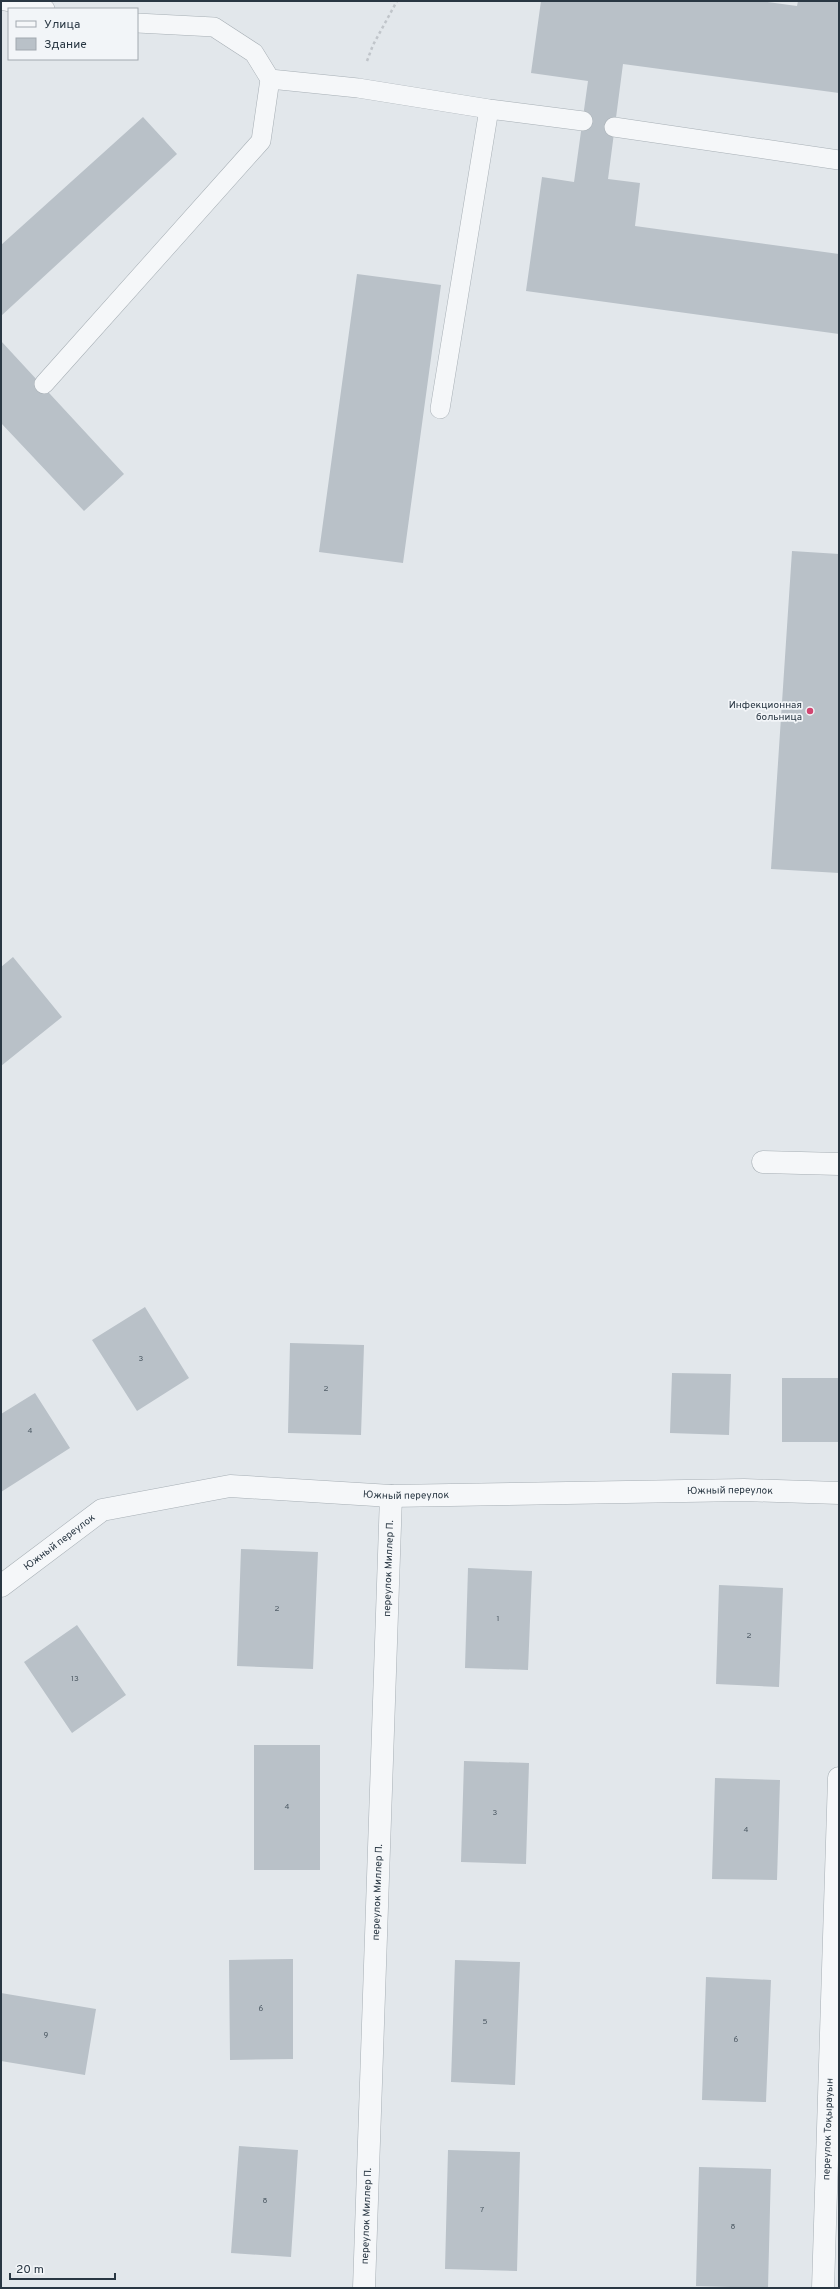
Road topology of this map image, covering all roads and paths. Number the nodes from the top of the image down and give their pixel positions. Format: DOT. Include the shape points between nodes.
graph roads {
  1 [pos="5,1"];
  2 [pos="397,1"];
  3 [pos="40,8"];
  4 [pos="138,23"];
  5 [pos="270,79"];
  6 [pos="358,88"];
  7 [pos="488,108"];
  8 [pos="583,121"];
  9 [pos="614,127"];
  10 [pos="839,160"];
  11 [pos="44,384"];
  12 [pos="440,409"];
  13 [pos="763,1162"];
  14 [pos="839,1164"];
  15 [pos="839,1493"];
  16 [pos="391,1496"];
  17 [pos="1,1586"];
  18 [pos="839,1778"];
  19 [pos="364,2288"];
  20 [pos="823,2288"];
  1 -- 3 [label="lane"];
  2 -- 6 [label="path" via="373,45"];
  4 -- 5 [label="lane" via="214,27 254,53"];
  5 -- 6 [label="lane"];
  5 -- 11 [label="lane" via="261,141"];
  6 -- 7 [label="lane"];
  7 -- 8 [label="lane"];
  7 -- 12 [label="lane"];
  9 -- 10 [label="lane"];
  13 -- 14 [label="street"];
  15 -- 16 [label="street, Южный переулок" via="744,1490"];
  16 -- 17 [label="street, Южный переулок" via="230,1486 102,1510"];
  16 -- 19 [label="street, переулок Миллер П."];
  18 -- 20 [label="street, переулок Тоқырауын"];
}
